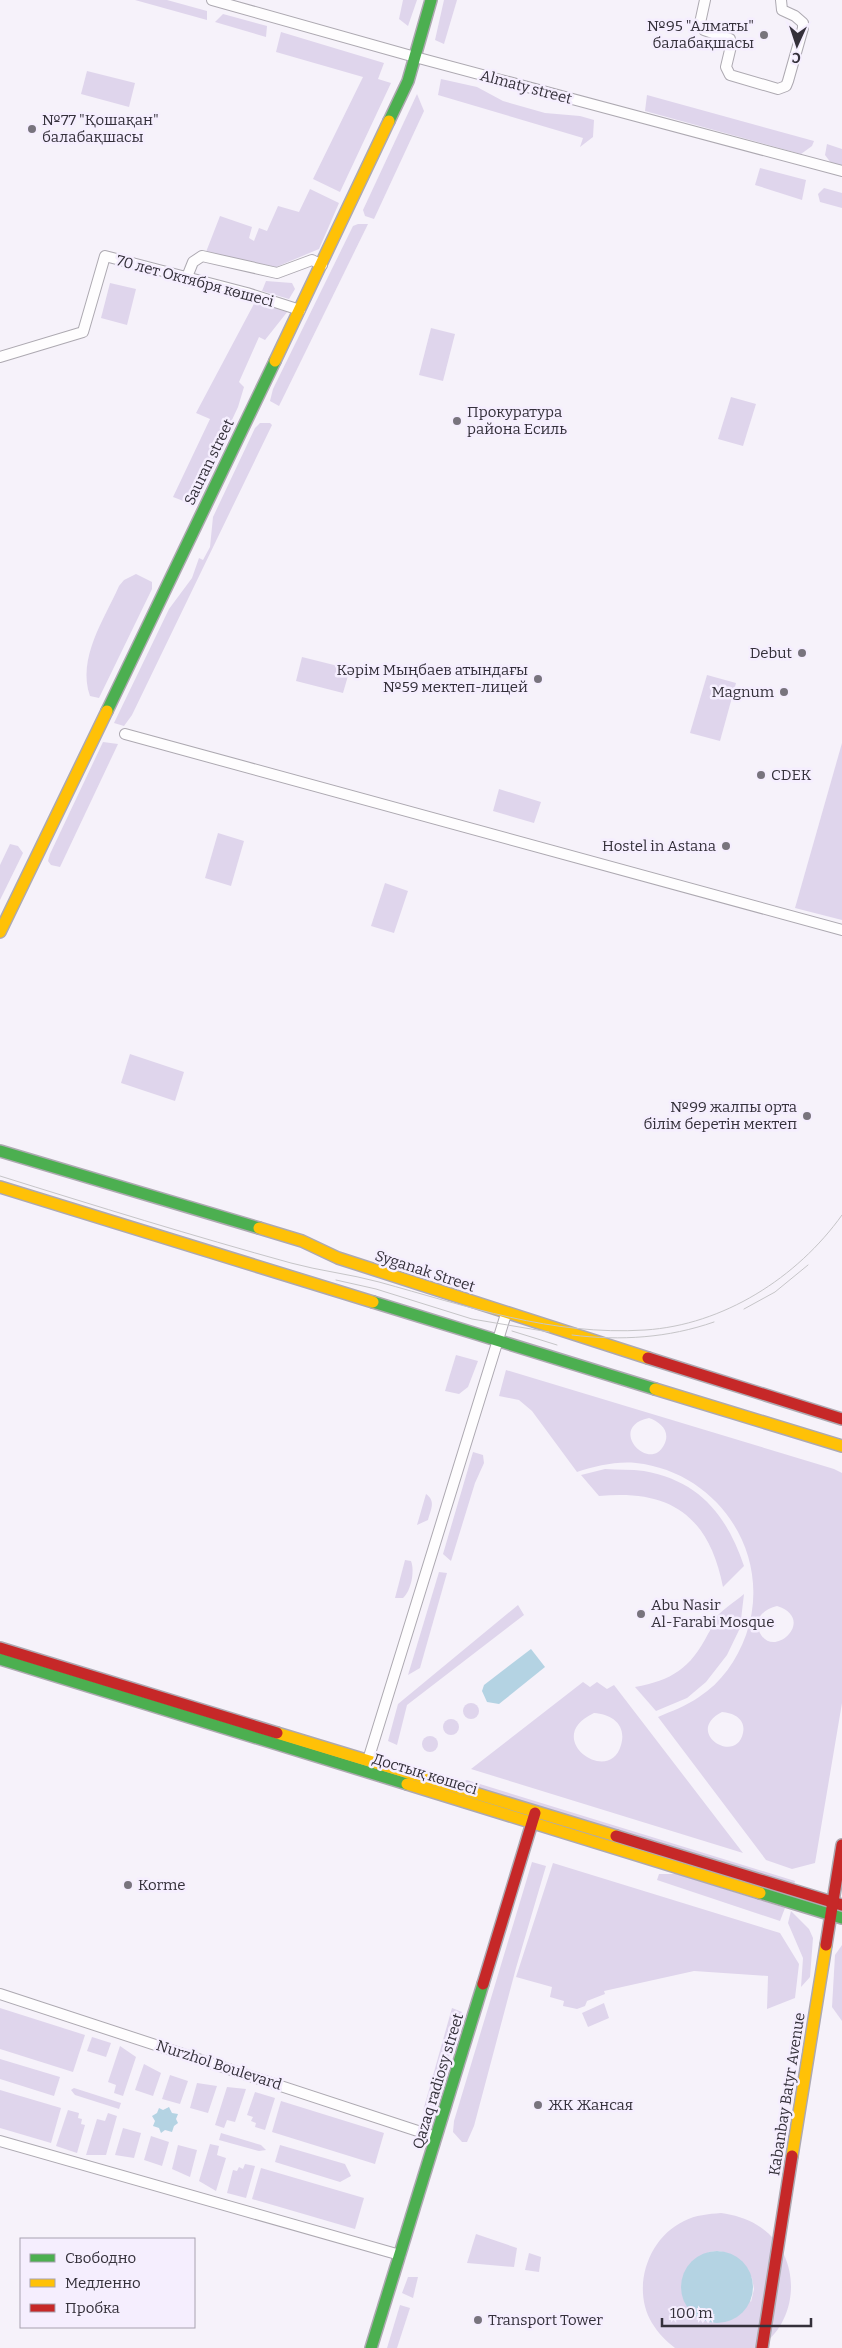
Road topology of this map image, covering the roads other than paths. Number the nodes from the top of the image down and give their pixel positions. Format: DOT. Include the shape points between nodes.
graph roads {
  1 [pos="212,0"];
  2 [pos="431,0"];
  3 [pos="705,0"];
  4 [pos="781,0"];
  5 [pos="415,57"];
  6 [pos="842,170"];
  7 [pos="322,265"];
  8 [pos="187,277"];
  9 [pos="300,310"];
  10 [pos="0,357"];
  11 [pos="125,734"];
  12 [pos="842,930"];
  13 [pos="0,932"];
  14 [pos="0,1151"];
  15 [pos="0,1187"];
  16 [pos="506,1314"];
  17 [pos="498,1340"];
  18 [pos="842,1419"];
  19 [pos="842,1446"];
  20 [pos="0,1648"];
  21 [pos="0,1659"];
  22 [pos="368,1760"];
  23 [pos="536,1810"];
  24 [pos="532,1822"];
  25 [pos="842,1845"];
  26 [pos="837,1904"];
  27 [pos="830,1914"];
  28 [pos="842,1918"];
  29 [pos="0,1994"];
  30 [pos="436,2137"];
  31 [pos="0,2141"];
  32 [pos="400,2256"];
  33 [pos="371,2348"];
  34 [pos="762,2348"];
  1 -- 5 [label="street, Almaty street"];
  2 -- 5 [label="street, Sauran street"];
  3 -- 4 [label="street" via="700,23 704,30 730,39 726,67 730,76 778,89 786,86 803,28 803,23 796,16 782,10"];
  5 -- 6 [label="street, Almaty street"];
  5 -- 7 [label="street, Sauran street" via="408,81"];
  7 -- 8 [label="street" via="312,260 277,273 202,256 193,262"];
  7 -- 9 [label="street, Sauran street"];
  8 -- 9 [label="street, 70 лет Октября көшесі"];
  8 -- 10 [label="street, 70 лет Октября көшесі" via="105,256 83,332"];
  9 -- 13 [label="street, Sauran street"];
  11 -- 12 [label="street"];
  14 -- 16 [label="street, Syganak Street" via="302,1241 338,1258"];
  15 -- 17 [label="street"];
  16 -- 17 [label="street"];
  16 -- 18 [label="street, Syganak Street"];
  17 -- 19 [label="street"];
  17 -- 22 [label="street"];
  20 -- 22 [label="street, Достық көшесі"];
  21 -- 24 [label="street, Достық көшесі"];
  22 -- 23 [label="street, Достық көшесі"];
  23 -- 24 [label="street, Qazaq radiosy street"];
  23 -- 26 [label="street, Достық көшесі"];
  24 -- 27 [label="street, Достық көшесі"];
  24 -- 30 [label="street, Qazaq radiosy street"];
  25 -- 26 [label="street, Kabanbay Batyr Avenue"];
  26 -- 27 [label="street, Kabanbay Batyr Avenue"];
  27 -- 28 [label="street, Достық көшесі"];
  27 -- 34 [label="street, Kabanbay Batyr Avenue"];
  29 -- 30 [label="street, Nurzhol Boulevard"];
  30 -- 32 [label="street, Qazaq radiosy street"];
  31 -- 32 [label="street"];
  32 -- 33 [label="street, Qazaq radiosy street"];
}
